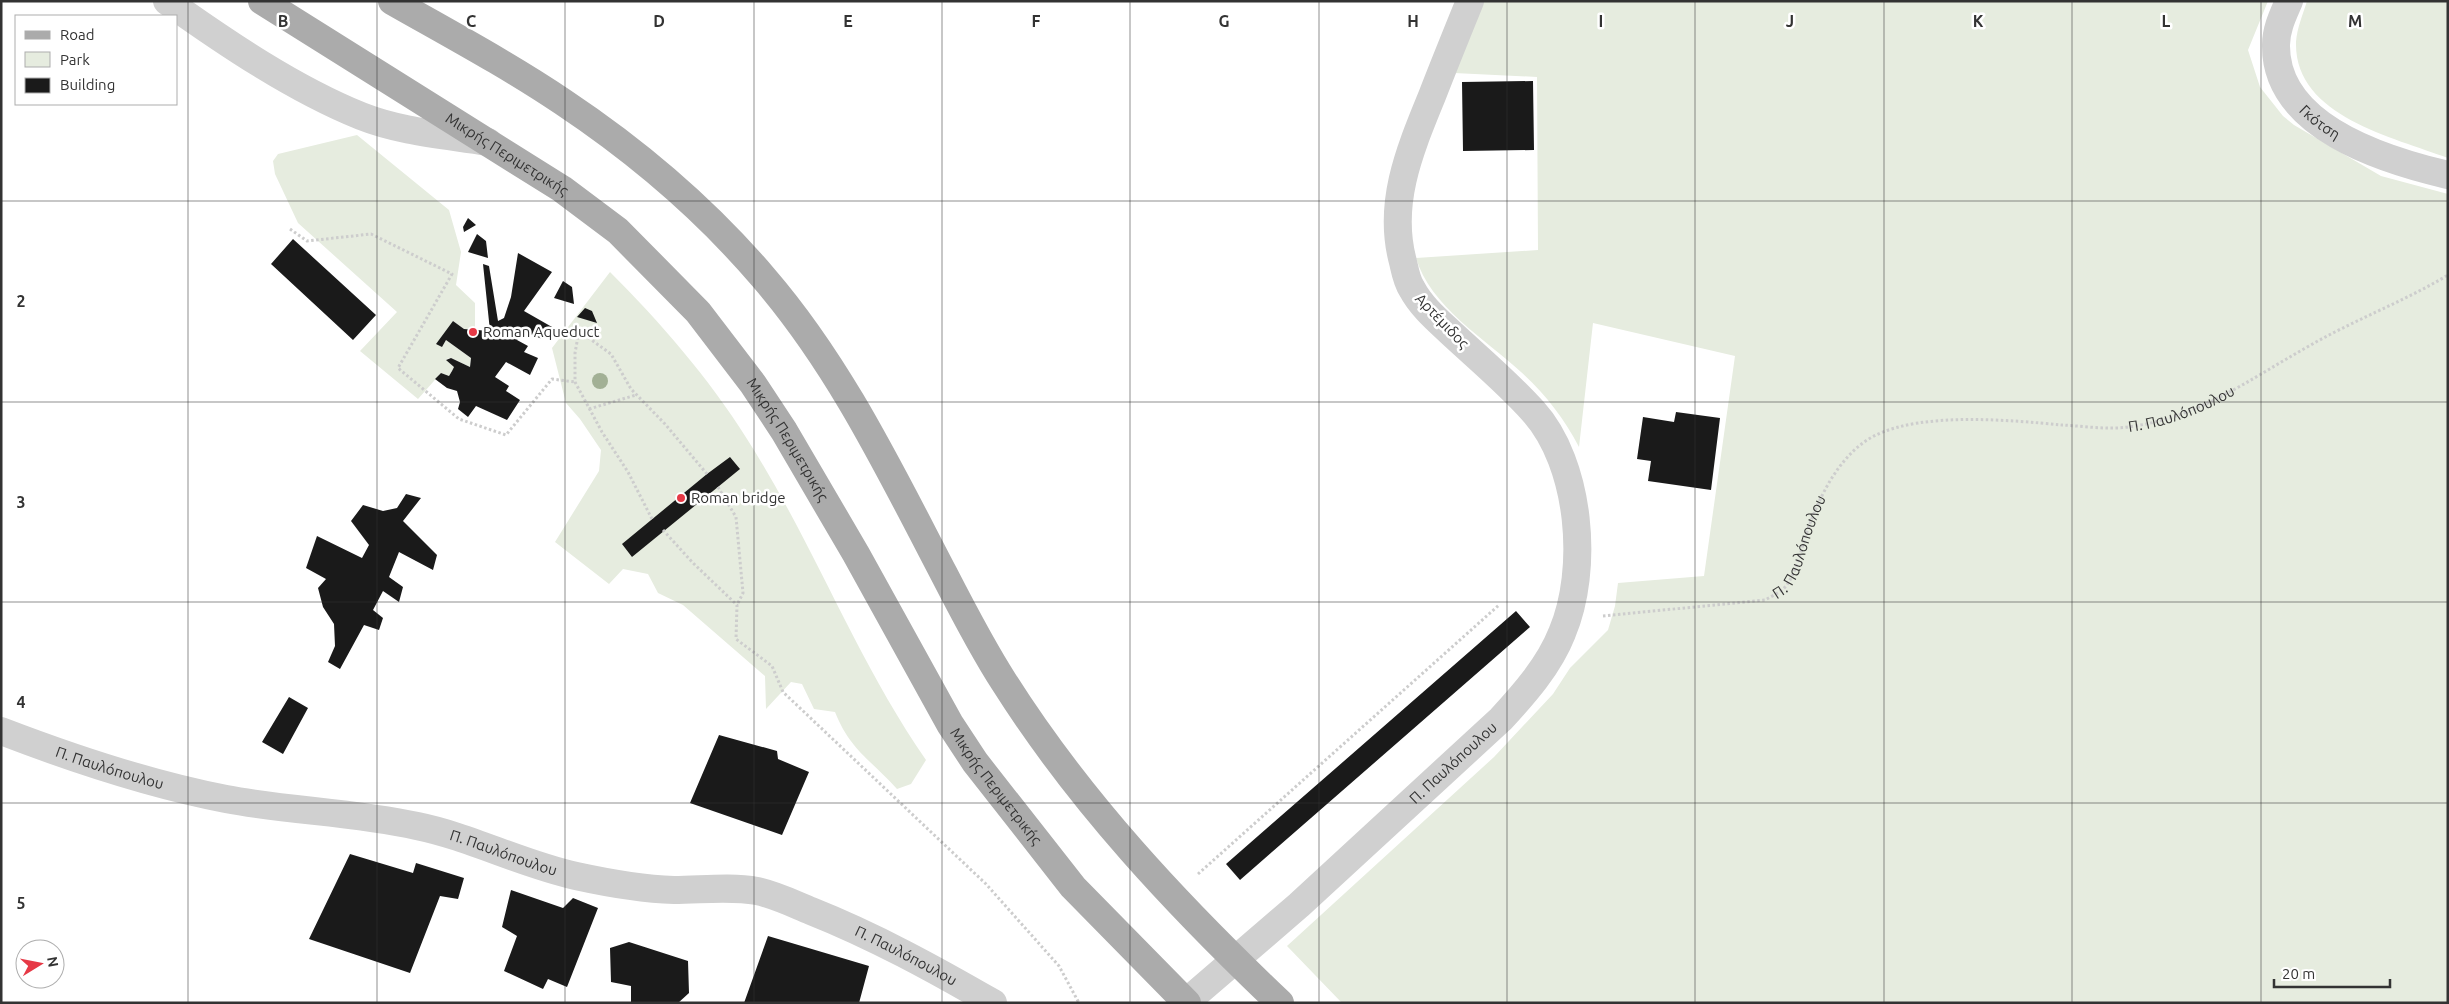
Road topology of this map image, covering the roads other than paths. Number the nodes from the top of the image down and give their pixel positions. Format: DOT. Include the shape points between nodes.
graph roads {
  1 [pos="166,1"];
  2 [pos="262,1"];
  3 [pos="392,1"];
  4 [pos="1470,1"];
  5 [pos="2289,1"];
  6 [pos="490,142"];
  7 [pos="2448,175"];
  8 [pos="1568,620"];
  9 [pos="1,730"];
  10 [pos="993,1003"];
  11 [pos="1186,1003"];
  12 [pos="1280,1003"];
  1 -- 6 [label="street" via="281,75 361,116 405,128"];
  2 -- 6 [label="main road, Μικρής Περιμετρικής"];
  3 -- 12 [label="main road" via="562,101 620,142 697,206 763,277 838,378 977,637 1056,762 1084,798 1173,896"];
  4 -- 8 [label="street, Αρτέμιδος" via="1403,172 1397,207 1402,261 1411,288 1426,309 1534,412 1549,432 1572,496 1576,523 1575,582"];
  5 -- 7 [label="street, Γκότση" via="2278,28 2276,45 2283,78 2301,108 2357,145 2408,166"];
  6 -- 11 [label="main road, Μικρής Περιμετρικής" via="562,188 618,231 713,330 784,431 950,724 975,762 1073,887"];
  8 -- 11 [label="street, Π. Παυλόπουλου" via="1554,650 1530,687 1501,719 1300,905"];
  9 -- 10 [label="street, Π. Παυλόπουλου" via="166,786 264,805 351,814 420,826 574,876 653,889 758,892 833,920 947,976"];
}
